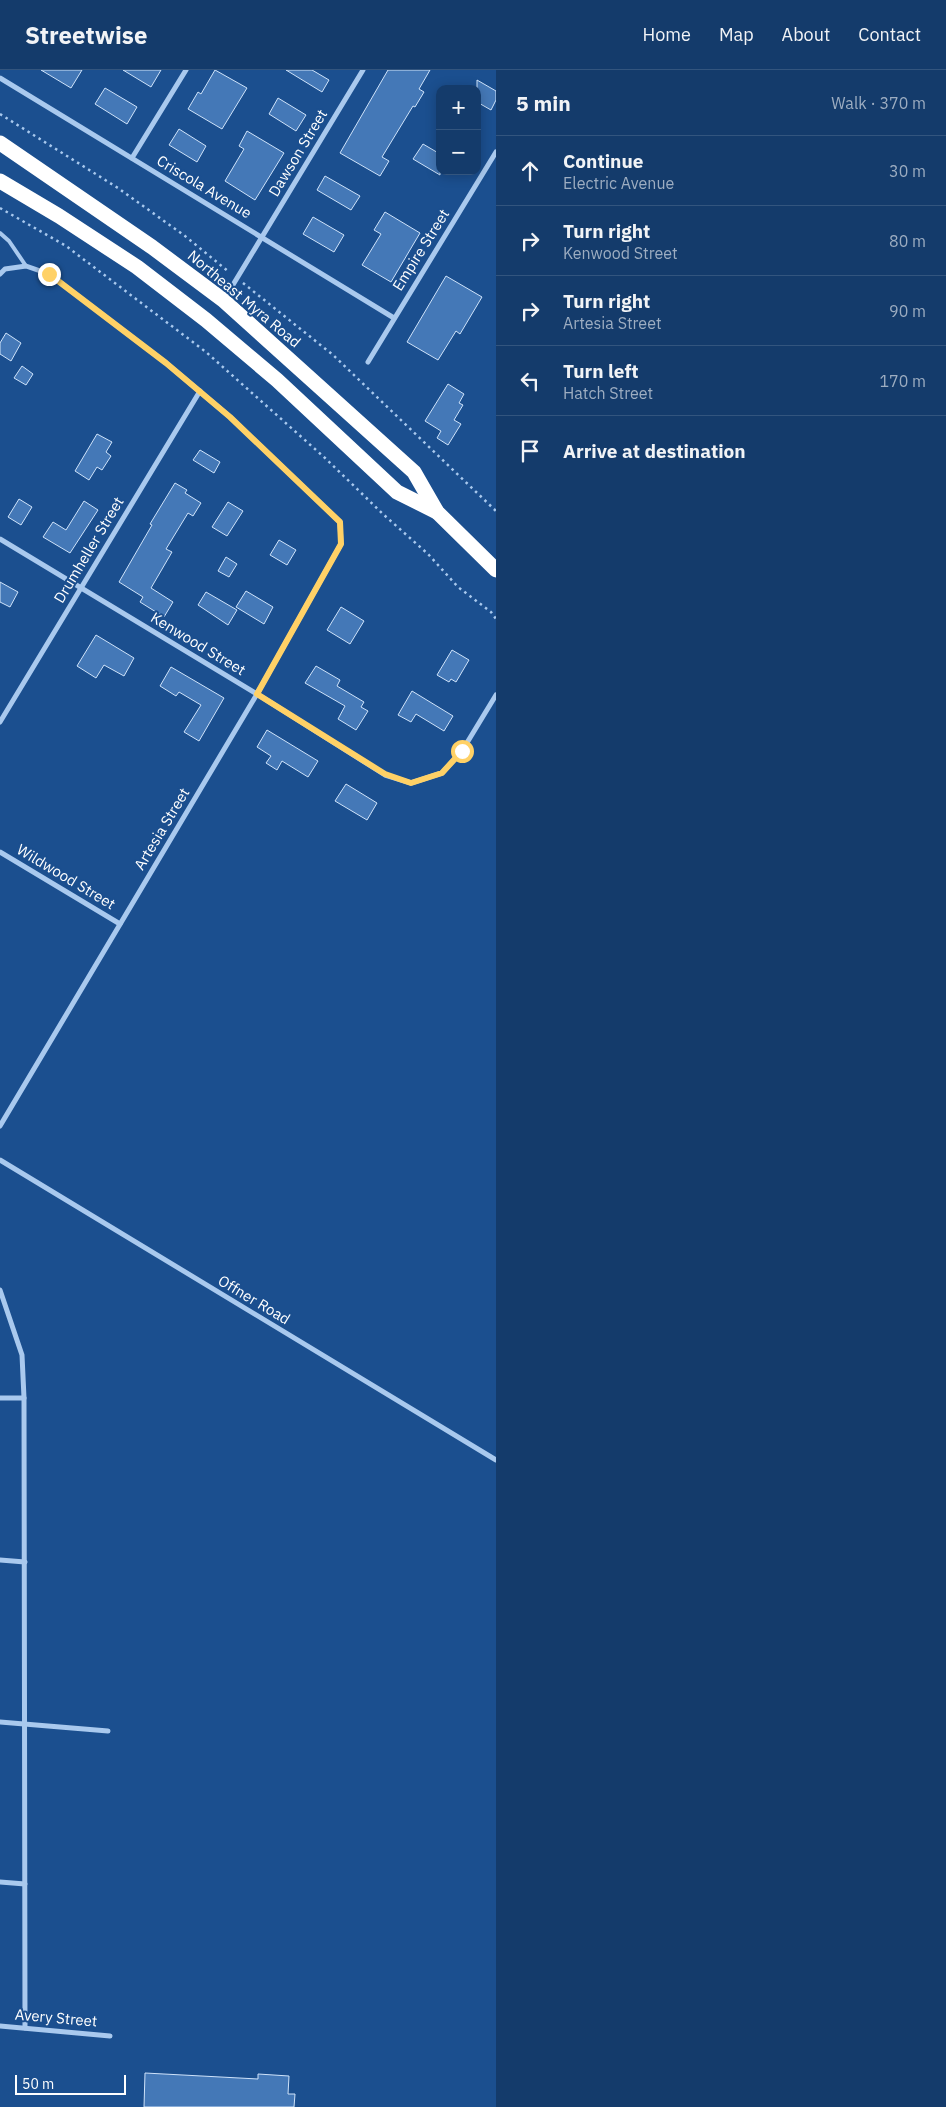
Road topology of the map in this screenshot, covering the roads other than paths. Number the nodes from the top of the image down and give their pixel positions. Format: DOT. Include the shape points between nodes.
graph roads {
  1 [pos="186,70"];
  2 [pos="363,70"];
  3 [pos="0,78"];
  4 [pos="0,143"];
  5 [pos="496,152"];
  6 [pos="132,158"];
  7 [pos="0,182"];
  8 [pos="0,233"];
  9 [pos="262,237"];
  10 [pos="26,266"];
  11 [pos="0,274"];
  12 [pos="223,300"];
  13 [pos="394,318"];
  14 [pos="368,362"];
  15 [pos="200,392"];
  16 [pos="437,512"];
  17 [pos="0,539"];
  18 [pos="496,570"];
  19 [pos="81,588"];
  20 [pos="257,694"];
  21 [pos="496,695"];
  22 [pos="0,722"];
  23 [pos="0,852"];
  24 [pos="120,924"];
  25 [pos="0,1126"];
  26 [pos="0,1160"];
  27 [pos="0,1290"];
  28 [pos="0,1398"];
  29 [pos="24,1398"];
  30 [pos="496,1460"];
  31 [pos="0,1560"];
  32 [pos="25,1562"];
  33 [pos="0,1722"];
  34 [pos="25,1724"];
  35 [pos="108,1731"];
  36 [pos="0,1882"];
  37 [pos="25,1884"];
  38 [pos="0,2026"];
  39 [pos="25,2028"];
  40 [pos="110,2036"];
  1 -- 6 [label="street"];
  2 -- 9 [label="street, Dawson Street"];
  3 -- 6 [label="street, Criscola Avenue"];
  4 -- 12 [label="highway, Northeast Myra Road"];
  5 -- 13 [label="street, Empire Street"];
  6 -- 9 [label="street, Criscola Avenue"];
  7 -- 16 [label="highway, Northeast Myra Road" via="137,267 277,380 397,492"];
  8 -- 10 [label="lane"];
  9 -- 12 [label="street, Dawson Street"];
  9 -- 13 [label="street, Criscola Avenue"];
  10 -- 11 [label="street" via="5,268"];
  10 -- 15 [label="street" via="49,274"];
  12 -- 16 [label="highway, Northeast Myra Road" via="414,472"];
  13 -- 14 [label="street, Empire Street"];
  15 -- 19 [label="street, Drumheller Street"];
  15 -- 20 [label="street, Artesia Street" via="340,522 341,544"];
  16 -- 18 [label="highway, Northeast Myra Road"];
  17 -- 19 [label="street, Kenwood Street"];
  19 -- 20 [label="street, Kenwood Street"];
  19 -- 22 [label="street, Drumheller Street"];
  20 -- 21 [label="street, Kenwood Street" via="385,774 411,783 442,773 462,751"];
  20 -- 24 [label="street, Artesia Street"];
  23 -- 24 [label="street, Wildwood Street"];
  24 -- 25 [label="street, Artesia Street"];
  26 -- 30 [label="street, Offner Road"];
  27 -- 29 [label="street" via="22,1355"];
  28 -- 29 [label="street"];
  29 -- 32 [label="street"];
  31 -- 32 [label="street"];
  32 -- 34 [label="street"];
  33 -- 34 [label="street"];
  34 -- 35 [label="street"];
  34 -- 37 [label="street"];
  36 -- 37 [label="street"];
  37 -- 39 [label="street"];
  38 -- 39 [label="street, Avery Street"];
  39 -- 40 [label="street, Avery Street"];
}
